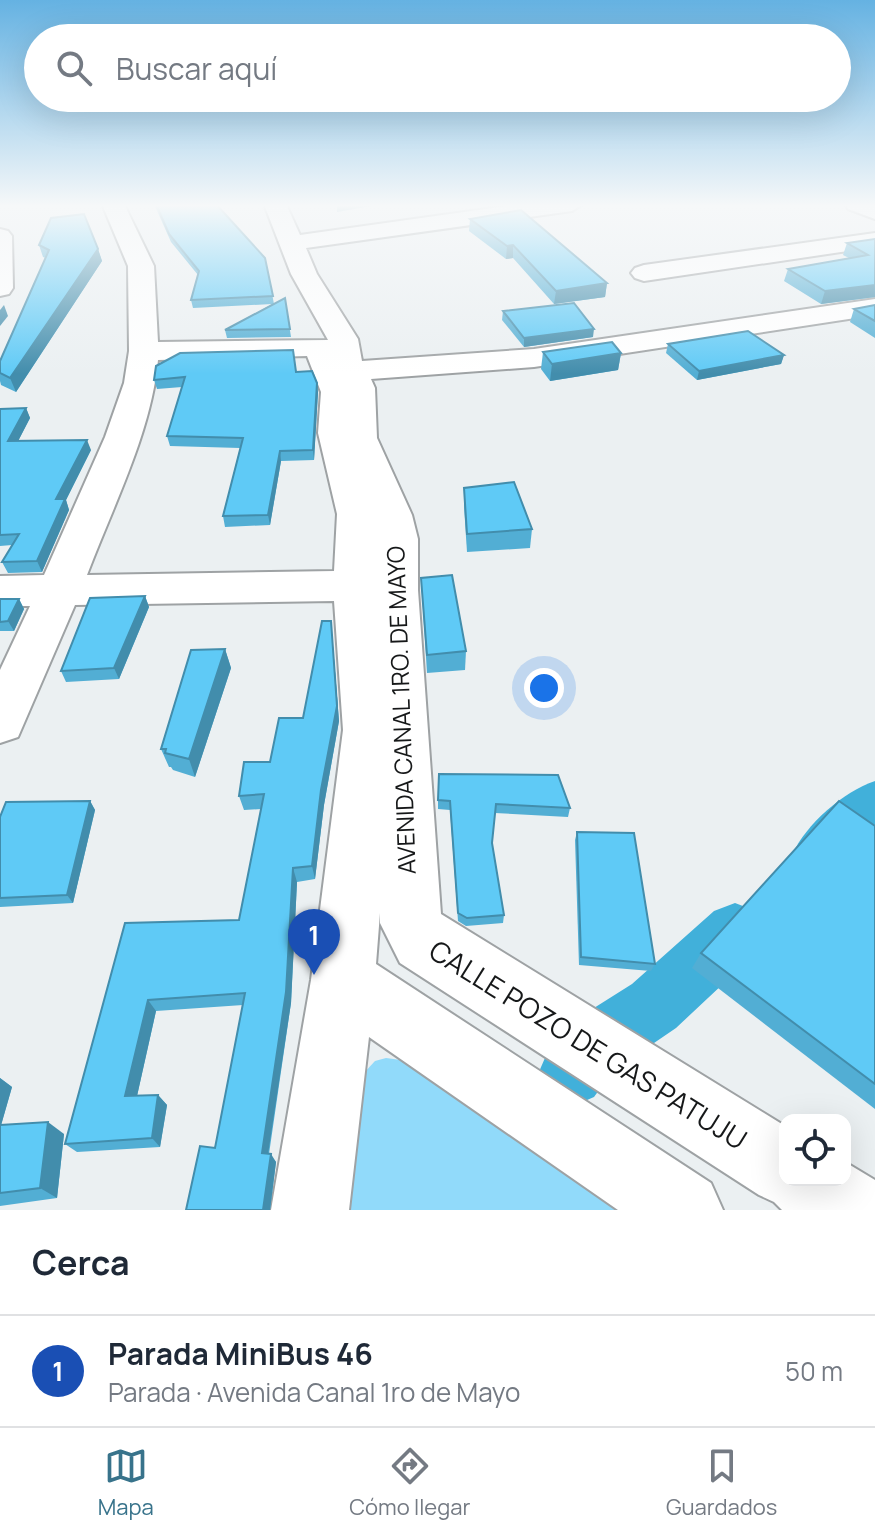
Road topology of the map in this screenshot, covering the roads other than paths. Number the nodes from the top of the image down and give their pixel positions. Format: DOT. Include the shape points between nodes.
graph roads {
  1 [pos="0,260"];
  2 [pos="139,260"];
  3 [pos="299,260"];
  4 [pos="732,260"];
  5 [pos="644,273"];
  6 [pos="0,288"];
  7 [pos="875,307"];
  8 [pos="144,351"];
  9 [pos="350,371"];
  10 [pos="376,577"];
  11 [pos="0,591"];
  12 [pos="59,591"];
  13 [pos="0,723"];
  14 [pos="408,907"];
  15 [pos="343,980"];
  16 [pos="779,1165"];
  17 [pos="813,1186"];
  18 [pos="310,1210"];
  19 [pos="684,1210"];
  20 [pos="852,1210"];
  1 -- 6 [label="street"];
  2 -- 8 [label="street"];
  3 -- 9 [label="street, AVENIDA CANAL 1RO. DE MAYO" via="343,339"];
  4 -- 5 [label="street"];
  7 -- 9 [label="street" via="534,358"];
  8 -- 10 [label="street" via="319,347 337,392 335,433"];
  8 -- 12 [label="street" via="140,383 122,437"];
  9 -- 10 [label="street, AVENIDA CANAL 1RO. DE MAYO" via="359,388 360,438 398,539"];
  10 -- 12 [label="street"];
  10 -- 14 [label="street, AVENIDA CANAL 1RO. DE MAYO"];
  10 -- 15 [label="street" via="368,730"];
  11 -- 12 [label="street"];
  12 -- 13 [label="street"];
  14 -- 16 [label="street, CALLE POZO DE GAS PATUJU" via="422,941"];
  15 -- 18 [label="street"];
  15 -- 19 [label="street"];
  17 -- 20 [label="street"];
}
